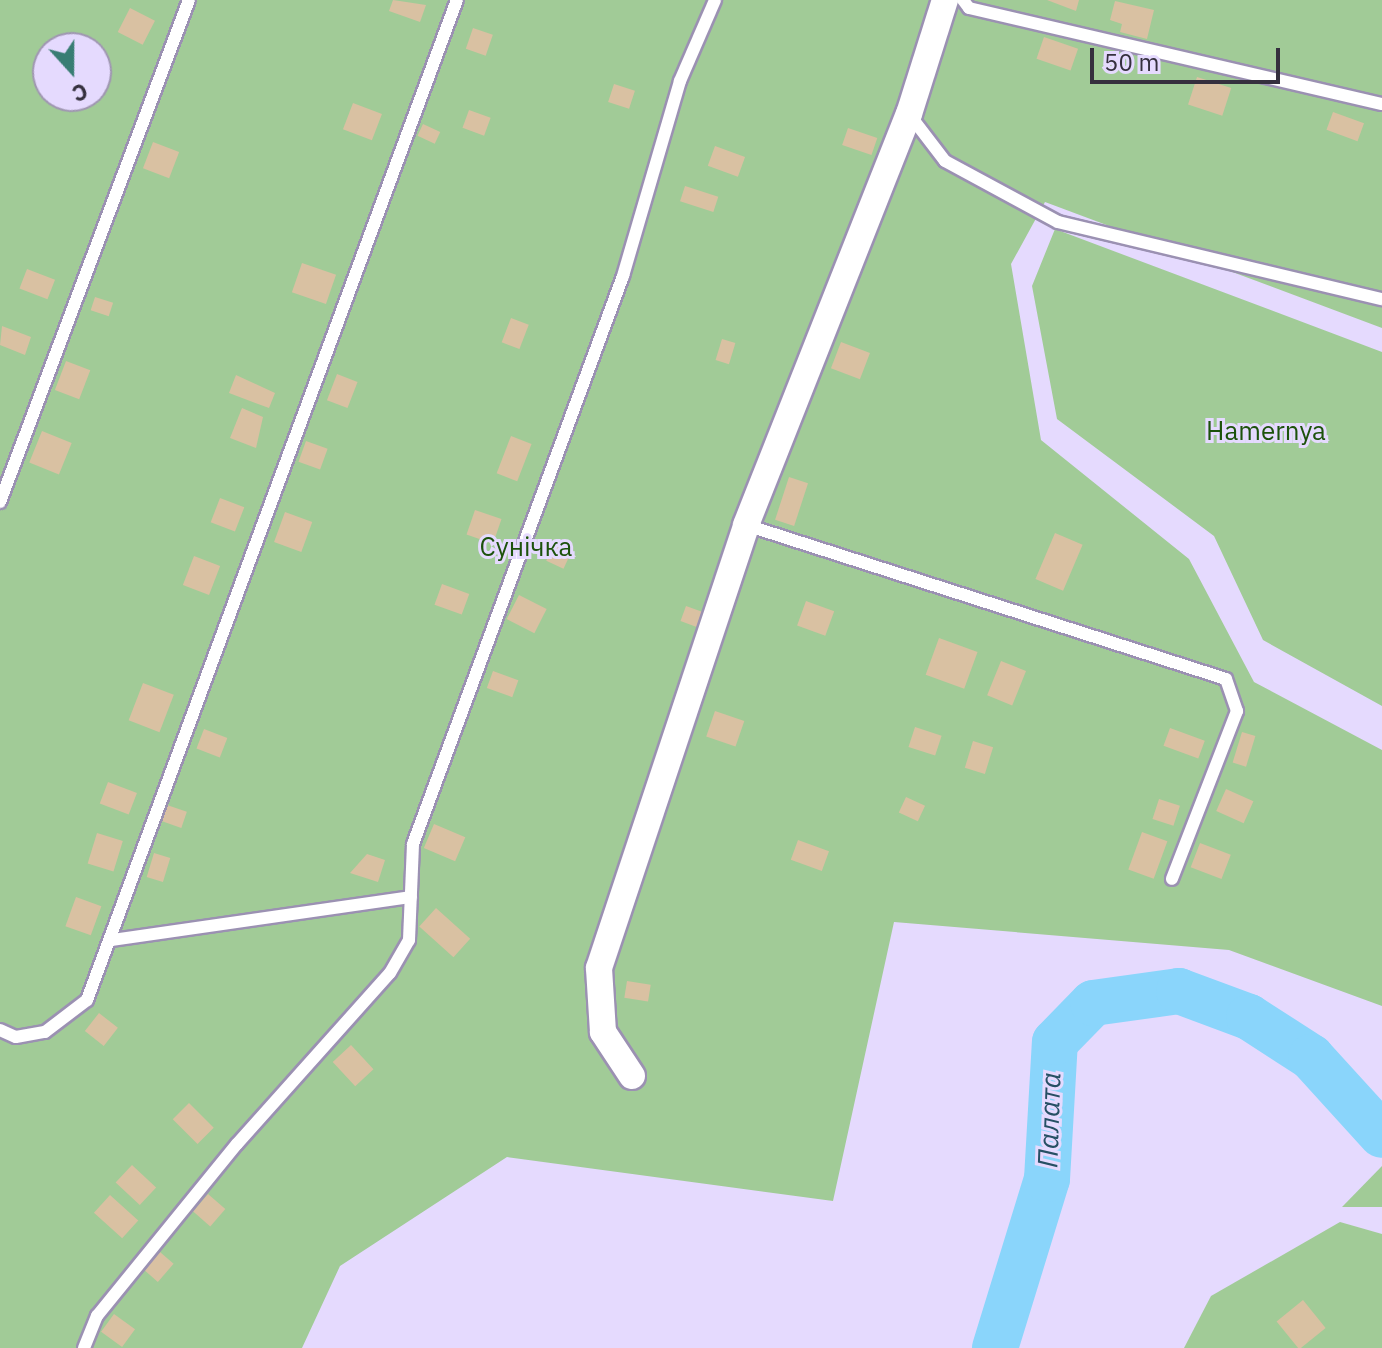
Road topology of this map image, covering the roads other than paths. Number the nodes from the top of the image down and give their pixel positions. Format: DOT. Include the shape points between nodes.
graph roads {
  1 [pos="189,0"];
  2 [pos="457,0"];
  3 [pos="715,0"];
  4 [pos="945,0"];
  5 [pos="963,0"];
  6 [pos="1382,104"];
  7 [pos="909,114"];
  8 [pos="1382,299"];
  9 [pos="5,471"];
  10 [pos="0,502"];
  11 [pos="746,525"];
  12 [pos="1172,879"];
  13 [pos="411,897"];
  14 [pos="112,940"];
  15 [pos="0,1030"];
  16 [pos="632,1076"];
  17 [pos="84,1348"];
  1 -- 9 [label="lane"];
  2 -- 14 [label="lane"];
  3 -- 13 [label="lane" via="680,81 623,276 413,844"];
  4 -- 7 [label="street"];
  5 -- 6 [label="lane" via="969,8"];
  7 -- 8 [label="lane" via="945,161 1058,222"];
  7 -- 11 [label="street"];
  9 -- 10 [label="lane"];
  11 -- 12 [label="lane" via="1226,679 1237,711"];
  11 -- 16 [label="street" via="599,968 603,1032"];
  13 -- 14 [label="lane"];
  13 -- 17 [label="lane" via="409,940 390,973 237,1144 97,1316"];
  14 -- 15 [label="lane" via="87,1000 45,1032 16,1037"];
}
